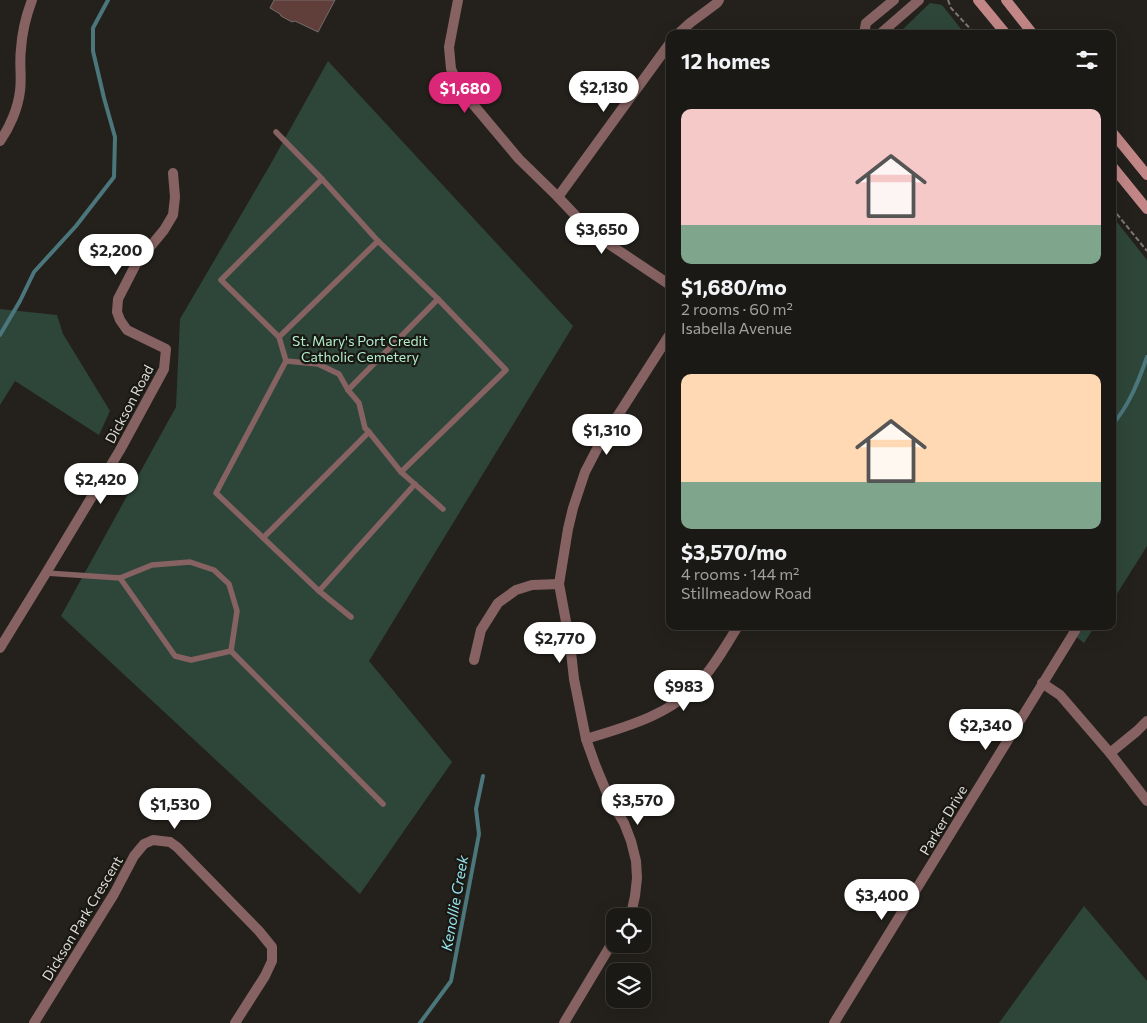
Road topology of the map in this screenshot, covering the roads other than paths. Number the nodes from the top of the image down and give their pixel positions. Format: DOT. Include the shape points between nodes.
graph roads {
  1 [pos="32,0"];
  2 [pos="458,0"];
  3 [pos="719,0"];
  4 [pos="894,0"];
  5 [pos="919,0"];
  6 [pos="978,0"];
  7 [pos="1006,0"];
  8 [pos="682,30"];
  9 [pos="865,30"];
  10 [pos="885,30"];
  11 [pos="1003,30"];
  12 [pos="1030,30"];
  13 [pos="666,48"];
  14 [pos="276,132"];
  15 [pos="1116,137"];
  16 [pos="0,141"];
  17 [pos="1116,171"];
  18 [pos="173,173"];
  19 [pos="1147,175"];
  20 [pos="322,179"];
  21 [pos="558,197"];
  22 [pos="1147,209"];
  23 [pos="378,241"];
  24 [pos="666,282"];
  25 [pos="438,299"];
  26 [pos="279,337"];
  27 [pos="666,340"];
  28 [pos="286,361"];
  29 [pos="348,390"];
  30 [pos="368,432"];
  31 [pos="401,472"];
  32 [pos="415,484"];
  33 [pos="443,510"];
  34 [pos="264,538"];
  35 [pos="46,574"];
  36 [pos="120,578"];
  37 [pos="560,584"];
  38 [pos="319,591"];
  39 [pos="350,617"];
  40 [pos="735,630"];
  41 [pos="1075,631"];
  42 [pos="0,648"];
  43 [pos="231,651"];
  44 [pos="474,660"];
  45 [pos="1042,683"];
  46 [pos="1147,721"];
  47 [pos="586,739"];
  48 [pos="1110,753"];
  49 [pos="1147,801"];
  50 [pos="383,804"];
  51 [pos="632,908"];
  52 [pos="606,953"];
  53 [pos="34,1023"];
  54 [pos="235,1023"];
  55 [pos="564,1023"];
  56 [pos="834,1023"];
  1 -- 16 [label="street" via="21,49 20,92 12,119"];
  2 -- 21 [label="street" via="449,47 451,69 461,90 519,158"];
  3 -- 8 [label="street"];
  4 -- 9 [label="street" via="866,23"];
  5 -- 10 [label="street"];
  6 -- 11 [label="main road"];
  7 -- 12 [label="main road"];
  13 -- 21 [label="street"];
  14 -- 20 [label="lane"];
  15 -- 19 [label="main road"];
  17 -- 22 [label="main road"];
  18 -- 35 [label="street, Dickson Road" via="174,215 136,264 118,299 117,312 127,330 166,349 164,369"];
  20 -- 23 [label="lane"];
  20 -- 26 [label="lane" via="221,280"];
  21 -- 24 [label="street" via="591,232"];
  23 -- 25 [label="lane"];
  23 -- 26 [label="lane"];
  25 -- 29 [label="lane"];
  25 -- 31 [label="lane" via="506,370"];
  26 -- 28 [label="lane"];
  27 -- 37 [label="street" via="585,472 568,529"];
  28 -- 29 [label="lane" via="325,367 339,374"];
  28 -- 34 [label="lane" via="216,493"];
  29 -- 30 [label="lane" via="359,403 364,428"];
  30 -- 31 [label="lane"];
  30 -- 34 [label="lane"];
  31 -- 32 [label="lane"];
  32 -- 33 [label="lane"];
  32 -- 38 [label="lane"];
  34 -- 38 [label="lane"];
  35 -- 36 [label="lane"];
  35 -- 42 [label="street, Dickson Road"];
  36 -- 43 [label="lane" via="175,656 191,660"];
  36 -- 43 [label="lane" via="152,565 190,562 214,570 229,584 237,611"];
  37 -- 44 [label="street" via="532,585 516,590 498,603 480,630"];
  37 -- 47 [label="street"];
  38 -- 39 [label="lane"];
  40 -- 47 [label="street" via="698,684 680,700 642,721"];
  41 -- 45 [label="street, Parker Drive"];
  43 -- 50 [label="lane"];
  45 -- 48 [label="street" via="1060,695"];
  45 -- 56 [label="street, Parker Drive"];
  46 -- 48 [label="street"];
  47 -- 51 [label="street" via="631,841 637,878"];
  48 -- 49 [label="street"];
  52 -- 55 [label="street"];
  53 -- 54 [label="street, Dickson Park Crescent" via="134,856 152,840 170,842 177,847 272,946 272,961 265,976"];
}
